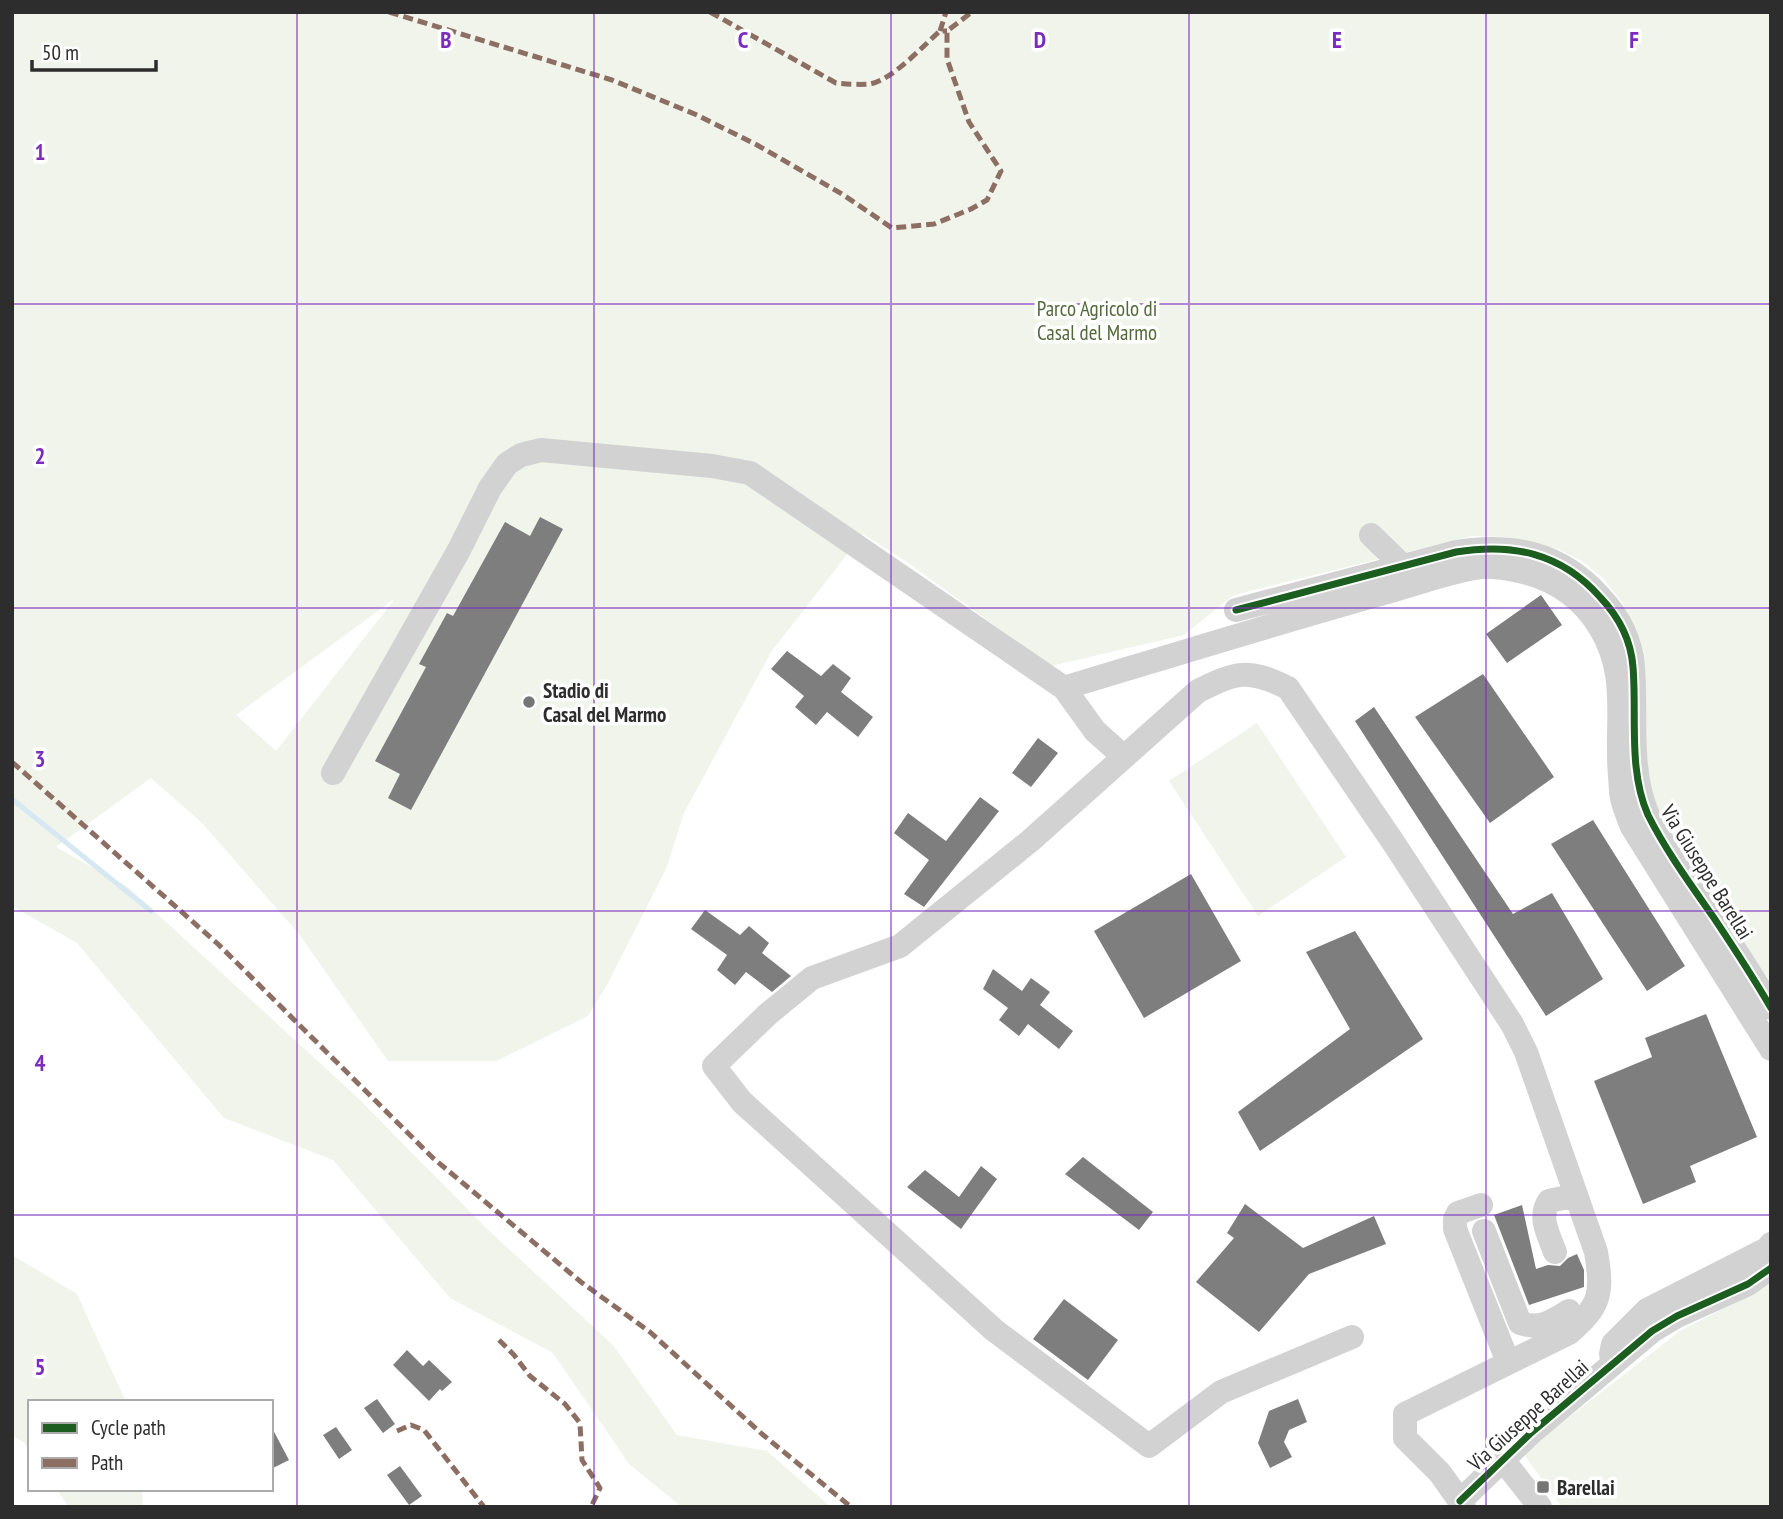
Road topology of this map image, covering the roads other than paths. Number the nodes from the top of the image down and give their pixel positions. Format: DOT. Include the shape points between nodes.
graph roads {
  1 [pos="1371,535"];
  2 [pos="1404,567"];
  3 [pos="1236,610"];
  4 [pos="1064,688"];
  5 [pos="1123,756"];
  6 [pos="333,773"];
  7 [pos="1771,1008"];
  8 [pos="1771,1049"];
  9 [pos="1576,1195"];
  10 [pos="1481,1205"];
  11 [pos="1484,1231"];
  12 [pos="1771,1244"];
  13 [pos="1555,1252"];
  14 [pos="1771,1268"];
  15 [pos="1493,1292"];
  16 [pos="1569,1311"];
  17 [pos="1352,1337"];
  18 [pos="1508,1362"];
  19 [pos="1609,1366"];
  20 [pos="1503,1460"];
  21 [pos="1462,1504"];
  22 [pos="1540,1507"];
  1 -- 2 [label="street"];
  2 -- 3 [label="street, Via Giuseppe Barellai"];
  2 -- 7 [label="street, Via Giuseppe Barellai" via="1480,548 1539,555 1568,567 1611,609 1629,639 1639,790 1648,815"];
  4 -- 5 [label="street" via="1095,731"];
  4 -- 6 [label="street" via="751,473 541,450 507,464 490,488"];
  4 -- 8 [label="street" via="1489,566 1553,581 1575,597 1599,625 1613,654 1620,682 1622,800 1632,827"];
  5 -- 9 [label="street" via="1198,691 1226,677 1265,676 1288,688 1512,1024"];
  5 -- 17 [label="street" via="1030,841 900,946 812,978 714,1066 742,1102 993,1329 1149,1446 1222,1392"];
  9 -- 13 [label="street" via="1549,1201 1545,1208 1544,1221"];
  9 -- 18 [label="street" via="1596,1252 1601,1280 1597,1300 1586,1319 1569,1333"];
  10 -- 15 [label="street" via="1458,1213 1454,1229"];
  11 -- 15 [label="street"];
  12 -- 19 [label="street" via="1647,1310 1613,1344"];
  14 -- 19 [label="street, Via Giuseppe Barellai" via="1652,1331"];
  15 -- 16 [label="street" via="1520,1323 1529,1326 1546,1325"];
  15 -- 18 [label="street"];
  18 -- 21 [label="street, Via Giuseppe Barellai" via="1405,1414 1405,1438 1440,1473"];
  19 -- 20 [label="street, Via Giuseppe Barellai"];
  20 -- 21 [label="street, Via Giuseppe Barellai"];
  20 -- 22 [label="street, Via Giuseppe Barellai"];
}
